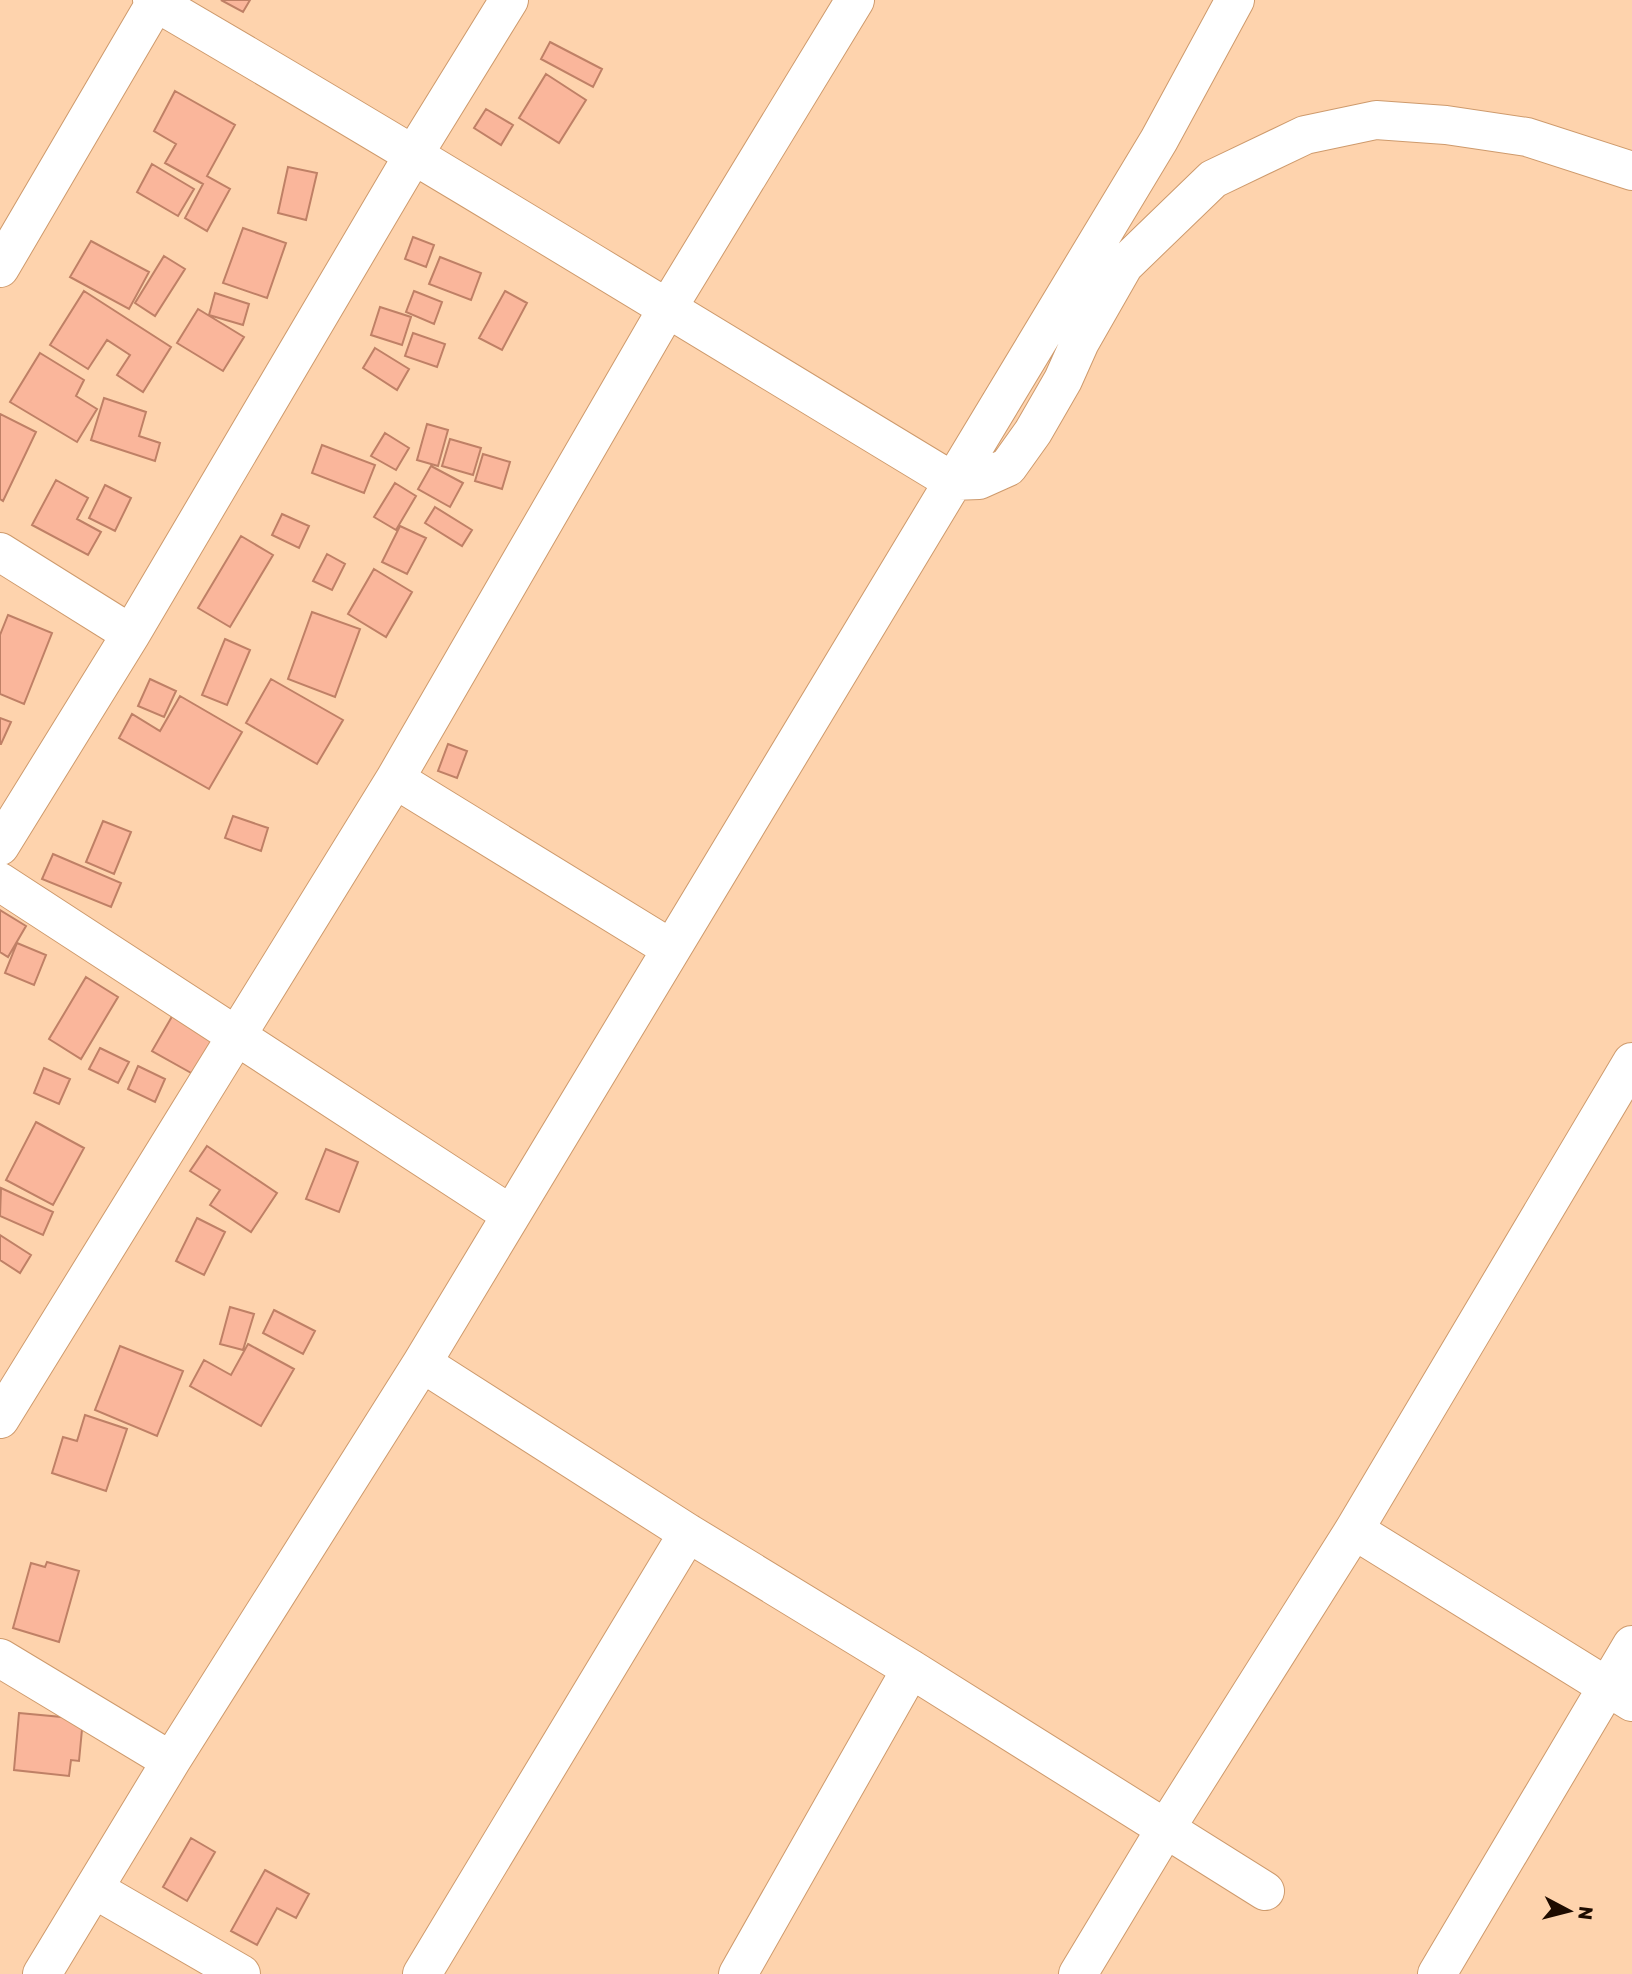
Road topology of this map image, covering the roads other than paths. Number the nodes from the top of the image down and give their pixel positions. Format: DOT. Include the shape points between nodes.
graph roads {
  1 [pos="509,0"];
  2 [pos="855,0"];
  3 [pos="1235,0"];
  4 [pos="155,1"];
  5 [pos="414,154"];
  6 [pos="1632,171"];
  7 [pos="0,268"];
  8 [pos="667,309"];
  9 [pos="952,481"];
  10 [pos="0,552"];
  11 [pos="131,634"];
  12 [pos="395,779"];
  13 [pos="0,846"];
  14 [pos="0,882"];
  15 [pos="670,948"];
  16 [pos="235,1035"];
  17 [pos="1632,1062"];
  18 [pos="510,1214"];
  19 [pos="422,1363"];
  20 [pos="0,1419"];
  21 [pos="1353,1530"];
  22 [pos="688,1533"];
  23 [pos="1632,1645"];
  24 [pos="0,1658"];
  25 [pos="911,1669"];
  26 [pos="1620,1694"];
  27 [pos="171,1761"];
  28 [pos="1166,1828"];
  29 [pos="94,1889"];
  30 [pos="1265,1891"];
  31 [pos="42,1974"];
  32 [pos="241,1974"];
  33 [pos="422,1974"];
  34 [pos="738,1974"];
  35 [pos="1078,1974"];
  36 [pos="1437,1974"];
  1 -- 5 [label="street"];
  2 -- 8 [label="street"];
  3 -- 9 [label="street" via="1159,140"];
  4 -- 5 [label="street"];
  4 -- 7 [label="street"];
  5 -- 8 [label="street"];
  5 -- 11 [label="street"];
  6 -- 9 [label="street" via="1527,137 1446,125 1376,120 1305,135 1213,179 1173,217 1125,265 1033,432 1008,467 979,480"];
  8 -- 9 [label="street"];
  8 -- 12 [label="street"];
  9 -- 15 [label="street"];
  10 -- 11 [label="street"];
  11 -- 13 [label="street"];
  12 -- 15 [label="street"];
  12 -- 16 [label="street"];
  14 -- 16 [label="street"];
  15 -- 18 [label="street"];
  16 -- 18 [label="street"];
  16 -- 20 [label="street"];
  17 -- 21 [label="street"];
  18 -- 19 [label="street"];
  19 -- 22 [label="street"];
  19 -- 27 [label="street"];
  21 -- 26 [label="street"];
  21 -- 28 [label="street"];
  22 -- 25 [label="street"];
  22 -- 33 [label="street"];
  23 -- 26 [label="street"];
  24 -- 27 [label="street"];
  25 -- 28 [label="street"];
  25 -- 34 [label="street"];
  26 -- 36 [label="street"];
  27 -- 29 [label="street"];
  28 -- 30 [label="street"];
  28 -- 35 [label="street"];
  29 -- 31 [label="street"];
  29 -- 32 [label="street"];
}
